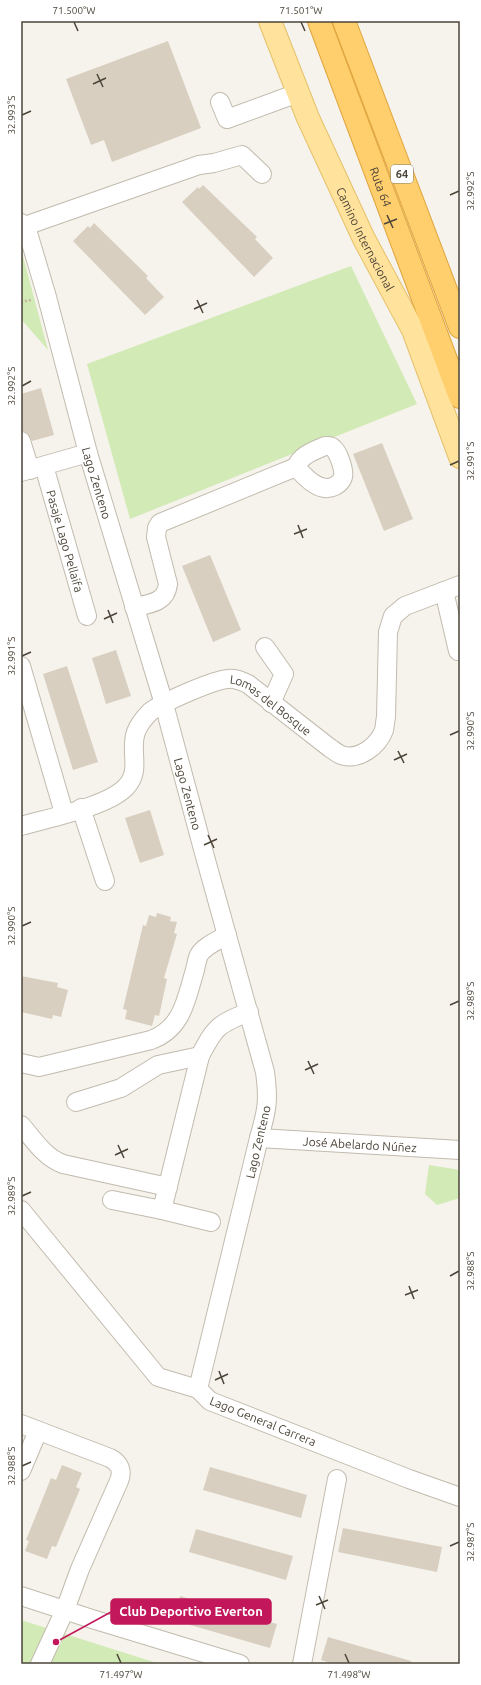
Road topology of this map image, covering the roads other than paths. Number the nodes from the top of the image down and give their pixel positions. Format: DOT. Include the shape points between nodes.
graph roads {
  1 [pos="270,21"];
  2 [pos="319,21"];
  3 [pos="344,21"];
  4 [pos="298,93"];
  5 [pos="220,102"];
  6 [pos="262,174"];
  7 [pos="23,224"];
  8 [pos="460,327"];
  9 [pos="460,397"];
  10 [pos="21,441"];
  11 [pos="88,454"];
  12 [pos="460,457"];
  13 [pos="296,467"];
  14 [pos="31,469"];
  15 [pos="452,588"];
  16 [pos="134,607"];
  17 [pos="87,616"];
  18 [pos="265,647"];
  19 [pos="458,651"];
  20 [pos="21,666"];
  21 [pos="271,703"];
  22 [pos="164,704"];
  23 [pos="72,811"];
  24 [pos="21,826"];
  25 [pos="106,880"];
  26 [pos="227,936"];
  27 [pos="249,1012"];
  28 [pos="200,1056"];
  29 [pos="21,1063"];
  30 [pos="76,1102"];
  31 [pos="21,1124"];
  32 [pos="259,1138"];
  33 [pos="460,1150"];
  34 [pos="168,1187"];
  35 [pos="112,1200"];
  36 [pos="21,1210"];
  37 [pos="162,1210"];
  38 [pos="211,1222"];
  39 [pos="198,1389"];
  40 [pos="21,1424"];
  41 [pos="38,1431"];
  42 [pos="21,1471"];
  43 [pos="337,1479"];
  44 [pos="460,1497"];
  45 [pos="21,1596"];
  46 [pos="65,1610"];
  47 [pos="40,1664"];
  48 [pos="240,1664"];
  49 [pos="302,1664"];
  1 -- 4 [label="main road, Camino Internacional"];
  2 -- 9 [label="highway, Ruta 64 / 64"];
  3 -- 8 [label="highway, Ruta 64 / 64"];
  4 -- 5 [label="street" via="227,119"];
  4 -- 12 [label="main road, Camino Internacional" via="364,239 413,330"];
  6 -- 7 [label="street" via="242,155 200,165"];
  7 -- 11 [label="street, Lago Zenteno" via="47,298"];
  10 -- 14 [label="street, Pasaje Lago Pellaifa"];
  11 -- 14 [label="street"];
  11 -- 16 [label="street, Lago Zenteno"];
  13 -- 16 [label="street" via="160,523 156,537 168,589 164,598 156,603"];
  14 -- 17 [label="street, Pasaje Lago Pellaifa"];
  15 -- 19 [label="street"];
  15 -- 21 [label="street, Lomas del Bosque" via="401,609 391,620 388,632 384,730 377,742 362,754 342,755"];
  16 -- 22 [label="street, Lago Zenteno"];
  18 -- 21 [label="street" via="284,674"];
  20 -- 23 [label="street"];
  21 -- 22 [label="street, Lomas del Bosque" via="248,684 229,678"];
  22 -- 23 [label="street, Lomas del Bosque" via="140,722 135,733 135,768 126,787 102,802"];
  22 -- 26 [label="street, Lago Zenteno"];
  23 -- 24 [label="street, Lomas del Bosque"];
  23 -- 25 [label="street"];
  26 -- 27 [label="street, Lago Zenteno"];
  26 -- 29 [label="street" via="200,954 180,1015 171,1029 162,1036 39,1067"];
  27 -- 28 [label="street" via="221,1024 212,1034"];
  27 -- 32 [label="street, Lago Zenteno" via="265,1072 268,1094 267,1111"];
  28 -- 30 [label="street" via="158,1065 121,1088"];
  28 -- 34 [label="street"];
  31 -- 34 [label="street" via="53,1160"];
  32 -- 33 [label="street, José Abelardo Núñez"];
  32 -- 39 [label="street, Lago Zenteno"];
  34 -- 37 [label="street"];
  35 -- 37 [label="street"];
  36 -- 39 [label="street, Lago General Carrera" via="158,1377"];
  37 -- 38 [label="street"];
  39 -- 44 [label="street, Lago General Carrera" via="210,1401"];
  40 -- 41 [label="street"];
  41 -- 42 [label="street"];
  41 -- 46 [label="street" via="110,1458 117,1463 121,1471"];
  43 -- 49 [label="street"];
  45 -- 46 [label="street"];
  46 -- 47 [label="street"];
  46 -- 48 [label="street"];
}
